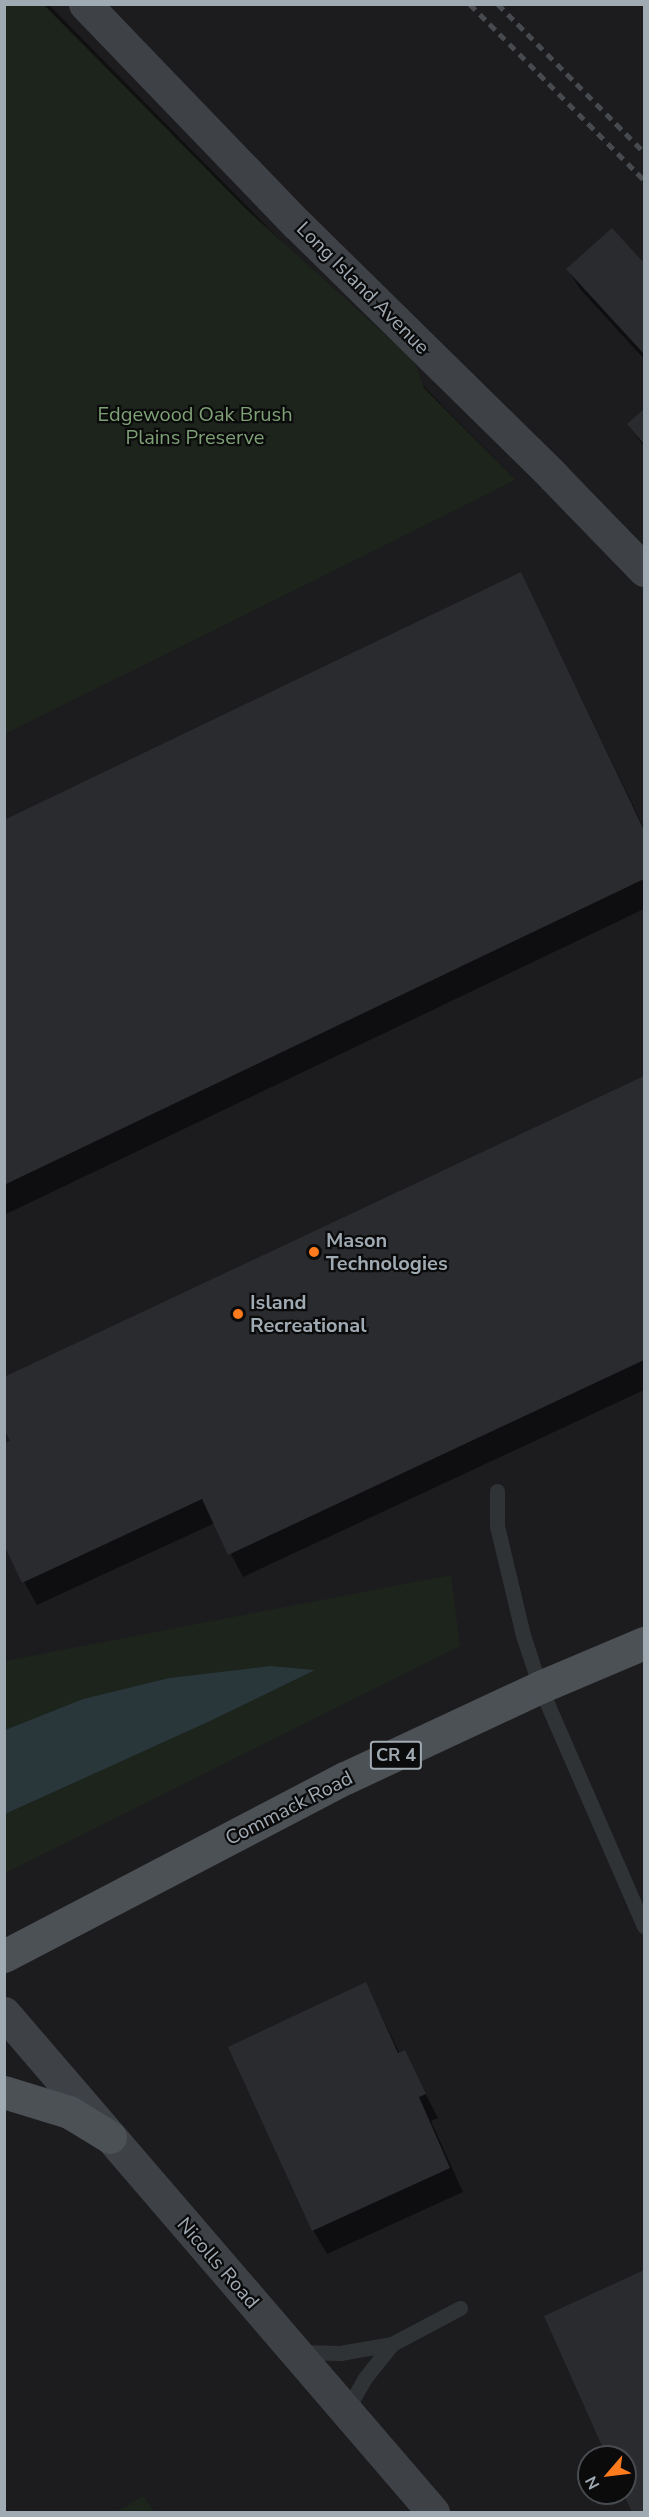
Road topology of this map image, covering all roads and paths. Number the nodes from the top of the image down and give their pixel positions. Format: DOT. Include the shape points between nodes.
graph roads {
  1 [pos="85,4"];
  2 [pos="645,570"];
  3 [pos="497,1491"];
  4 [pos="645,1643"];
  5 [pos="540,1687"];
  6 [pos="645,1926"];
  7 [pos="4,1956"];
  8 [pos="4,2013"];
  9 [pos="4,2092"];
  10 [pos="110,2137"];
  11 [pos="460,2308"];
  12 [pos="392,2344"];
  13 [pos="295,2352"];
  14 [pos="346,2411"];
  15 [pos="433,2512"];
  1 -- 2 [label="street, Long Island Avenue" via="297,224"];
  3 -- 5 [label="lane" via="497,1526 523,1635"];
  4 -- 5 [label="main road, Commack Road / CR 4"];
  5 -- 6 [label="lane"];
  5 -- 7 [label="main road, Commack Road / CR 4" via="345,1778"];
  8 -- 10 [label="street, Nicolls Road"];
  9 -- 10 [label="main road" via="69,2112"];
  10 -- 13 [label="street, Nicolls Road"];
  11 -- 12 [label="lane"];
  12 -- 13 [label="lane" via="340,2353"];
  12 -- 14 [label="lane" via="365,2378"];
  13 -- 14 [label="street, Nicolls Road"];
  14 -- 15 [label="street, Nicolls Road"];
}
